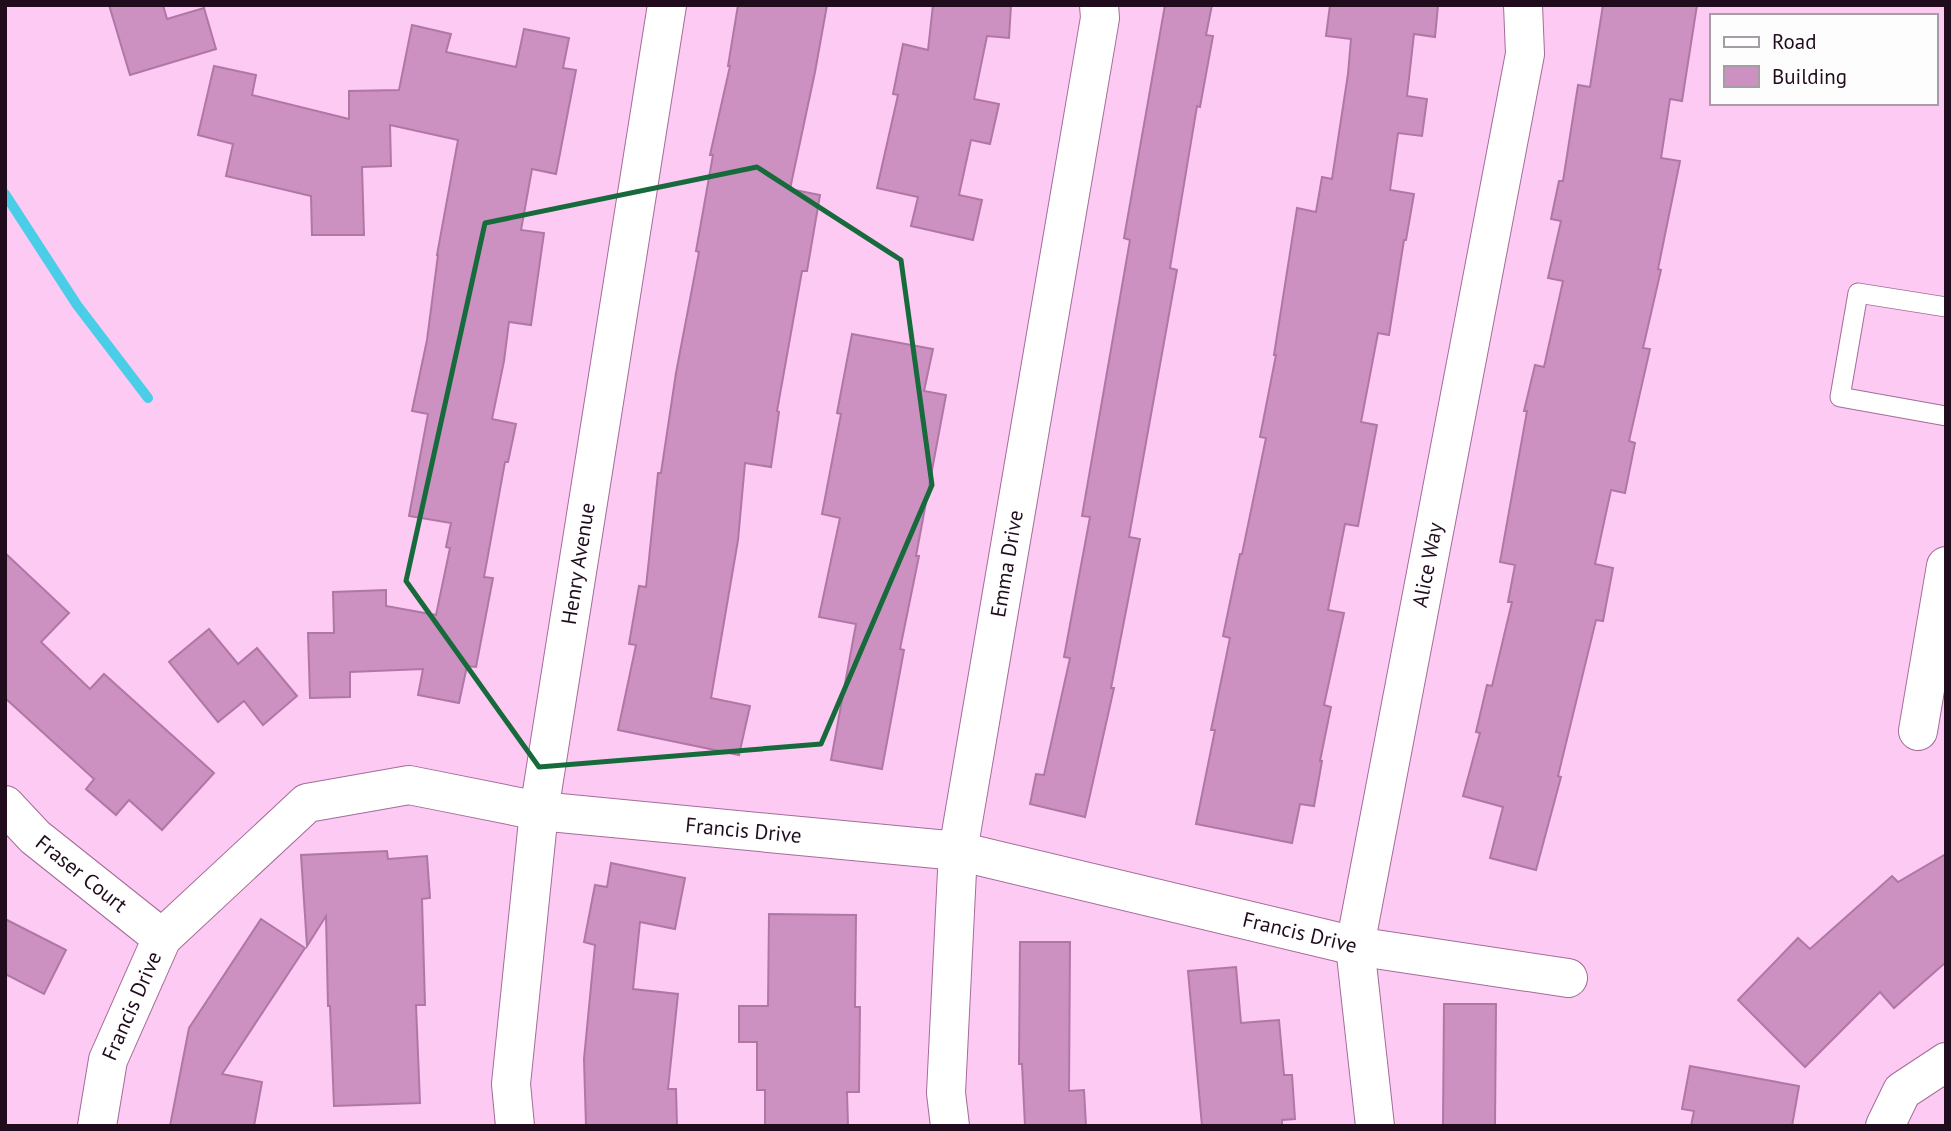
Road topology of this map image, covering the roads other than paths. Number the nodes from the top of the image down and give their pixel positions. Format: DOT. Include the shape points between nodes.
graph roads {
  1 [pos="667,5"];
  2 [pos="1099,5"];
  3 [pos="1522,5"];
  4 [pos="1946,307"];
  5 [pos="1946,416"];
  6 [pos="1946,566"];
  7 [pos="1918,731"];
  8 [pos="5,805"];
  9 [pos="539,811"];
  10 [pos="958,851"];
  11 [pos="162,938"];
  12 [pos="1354,946"];
  13 [pos="1568,978"];
  14 [pos="1946,1062"];
  15 [pos="97,1126"];
  16 [pos="515,1126"];
  17 [pos="950,1126"];
  18 [pos="1375,1126"];
  19 [pos="1885,1126"];
  1 -- 9 [label="street, Henry Avenue"];
  2 -- 10 [label="street, Emma Drive"];
  3 -- 12 [label="street, Alice Way" via="1525,54"];
  4 -- 5 [label="lane" via="1858,293 1840,397"];
  6 -- 7 [label="street"];
  8 -- 11 [label="street, Fraser Court" via="35,837"];
  9 -- 10 [label="street, Francis Drive"];
  9 -- 11 [label="street, Francis Drive" via="409,785 307,803"];
  9 -- 16 [label="street, Henry Avenue" via="511,1084"];
  10 -- 12 [label="street, Francis Drive"];
  10 -- 17 [label="street, Emma Drive" via="946,1093"];
  11 -- 15 [label="street, Francis Drive" via="108,1060"];
  12 -- 13 [label="street, Francis Drive"];
  12 -- 18 [label="street, Alice Way"];
  14 -- 19 [label="street" via="1902,1091"];
}
